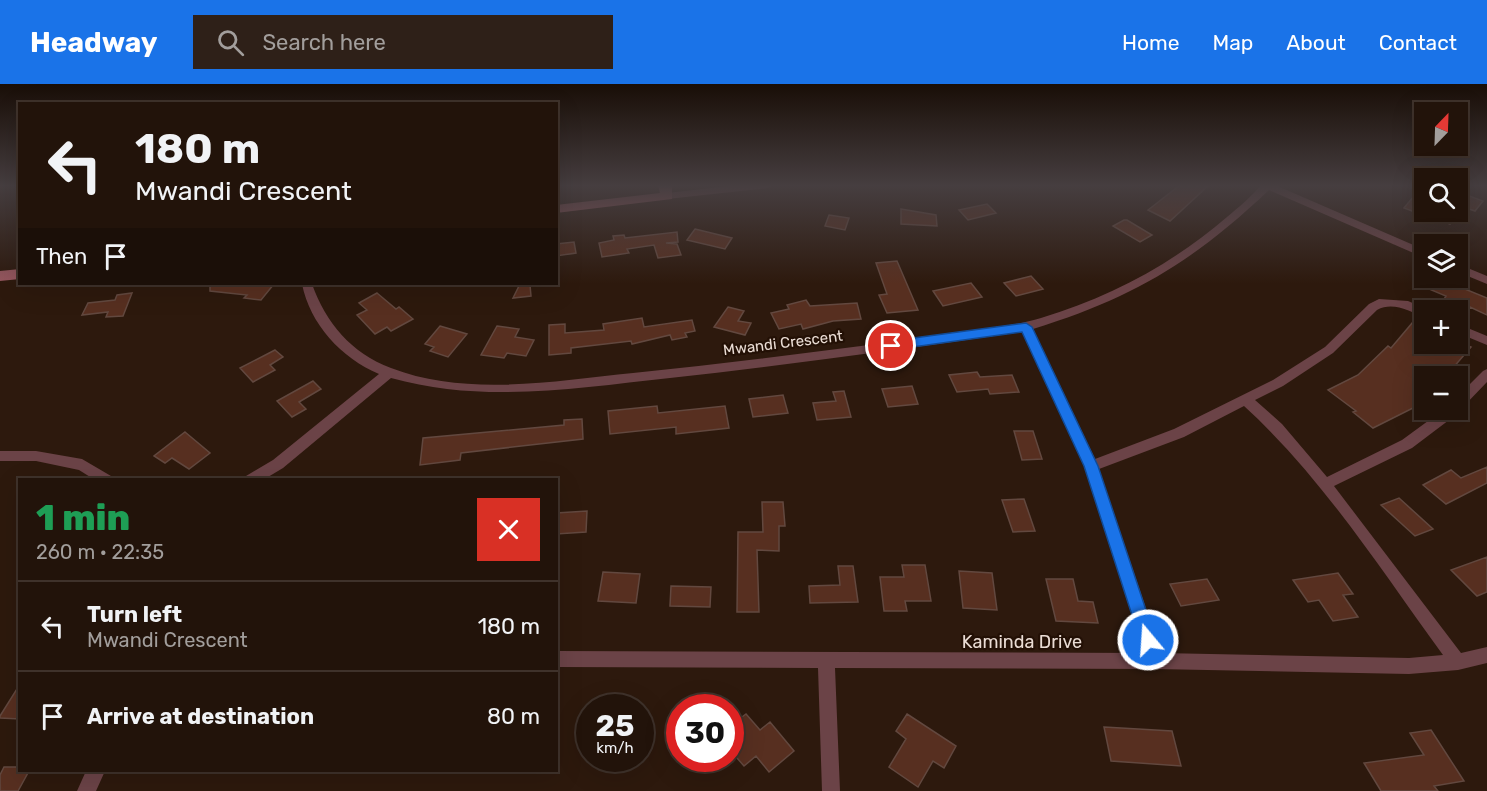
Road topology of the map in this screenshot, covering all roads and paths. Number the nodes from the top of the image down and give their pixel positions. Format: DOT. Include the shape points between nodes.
graph roads {
  1 [pos="1228,218"];
  2 [pos="1342,218"];
  3 [pos="1414,249"];
  4 [pos="1468,272"];
  5 [pos="18,274"];
  6 [pos="0,276"];
  7 [pos="1487,280"];
  8 [pos="307,285"];
  9 [pos="1414,308"];
  10 [pos="1026,327"];
  11 [pos="1468,332"];
  12 [pos="1487,341"];
  13 [pos="388,373"];
  14 [pos="1487,374"];
  15 [pos="1468,394"];
  16 [pos="1246,400"];
  17 [pos="1439,420"];
  18 [pos="0,456"];
  19 [pos="1091,466"];
  20 [pos="103,478"];
  21 [pos="254,478"];
  22 [pos="1325,484"];
  23 [pos="1487,655"];
  24 [pos="558,659"];
  25 [pos="826,661"];
  26 [pos="1155,661"];
  27 [pos="1458,662"];
  28 [pos="96,772"];
  29 [pos="86,791"];
  30 [pos="831,791"];
  1 -- 10 [label="street, Mwandi Crescent" via="1185,256 1125,290"];
  2 -- 3 [label="street"];
  4 -- 7 [label="street"];
  5 -- 6 [label="main road"];
  8 -- 13 [label="street, Mwandi Crescent" via="321,321 337,339"];
  9 -- 16 [label="street" via="1383,302 1373,307 1306,367"];
  10 -- 13 [label="street, Mwandi Crescent" via="734,367 543,386 449,385"];
  10 -- 19 [label="street"];
  11 -- 12 [label="street"];
  13 -- 21 [label="street" via="278,464"];
  14 -- 15 [label="street"];
  16 -- 19 [label="street" via="1179,433"];
  16 -- 22 [label="street" via="1277,428"];
  17 -- 22 [label="street" via="1407,444"];
  18 -- 20 [label="street" via="36,456 82,465"];
  19 -- 26 [label="street"];
  22 -- 27 [label="street"];
  23 -- 27 [label="street, Kaminda Drive"];
  24 -- 25 [label="street, Kaminda Drive"];
  25 -- 26 [label="street, Kaminda Drive"];
  25 -- 30 [label="street"];
  26 -- 27 [label="street, Kaminda Drive" via="1409,666"];
  28 -- 29 [label="street"];
}
